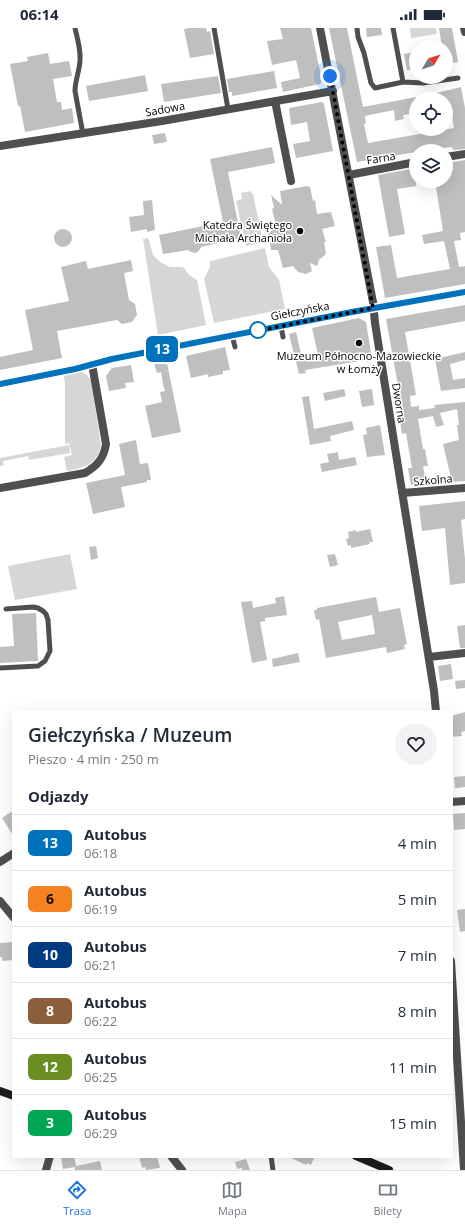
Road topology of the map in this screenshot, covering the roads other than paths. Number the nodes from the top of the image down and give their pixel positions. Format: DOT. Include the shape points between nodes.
graph roads {
  1 [pos="75,28"];
  2 [pos="214,28"];
  3 [pos="320,28"];
  4 [pos="357,28"];
  5 [pos="393,28"];
  6 [pos="464,28"];
  7 [pos="465,32"];
  8 [pos="458,78"];
  9 [pos="403,82"];
  10 [pos="333,91"];
  11 [pos="275,101"];
  12 [pos="228,109"];
  13 [pos="83,134"];
  14 [pos="0,146"];
  15 [pos="465,154"];
  16 [pos="453,156"];
  17 [pos="409,163"];
  18 [pos="349,175"];
  19 [pos="290,182"];
  20 [pos="465,292"];
  21 [pos="373,308"];
  22 [pos="281,326"];
  23 [pos="232,335"];
  24 [pos="283,337"];
  25 [pos="235,347"];
  26 [pos="92,364"];
  27 [pos="0,384"];
  28 [pos="0,488"];
  29 [pos="465,488"];
  30 [pos="402,493"];
  31 [pos="6,609"];
  32 [pos="465,653"];
  33 [pos="429,657"];
  34 [pos="0,668"];
  35 [pos="436,710"];
  36 [pos="465,801"];
  37 [pos="453,802"];
  38 [pos="12,854"];
  39 [pos="0,862"];
  40 [pos="0,901"];
  41 [pos="12,916"];
  42 [pos="453,993"];
  43 [pos="0,1091"];
  44 [pos="12,1095"];
  45 [pos="49,1158"];
  46 [pos="173,1158"];
  47 [pos="271,1158"];
  48 [pos="361,1158"];
  49 [pos="46,1170"];
  50 [pos="182,1170"];
  51 [pos="273,1170"];
  52 [pos="389,1170"];
  53 [pos="464,1170"];
  1 -- 13 [label="lane" via="81,54 75,91"];
  2 -- 12 [label="lane"];
  3 -- 10 [label="street, Dworna"];
  4 -- 9 [label="lane" via="372,86 379,88"];
  5 -- 9 [label="lane"];
  6 -- 7 [label="street"];
  8 -- 9 [label="lane" via="423,84"];
  10 -- 11 [label="street, Sadowa"];
  10 -- 18 [label="street, Dworna"];
  11 -- 12 [label="street, Sadowa"];
  11 -- 19 [label="street"];
  12 -- 13 [label="street, Sadowa"];
  13 -- 14 [label="street, Sadowa"];
  15 -- 16 [label="street"];
  17 -- 18 [label="street, Farna"];
  18 -- 21 [label="street, Dworna"];
  20 -- 21 [label="street, Giełczyńska"];
  21 -- 22 [label="street, Giełczyńska"];
  21 -- 30 [label="street, Dworna"];
  22 -- 23 [label="street, Giełczyńska"];
  22 -- 24 [label="lane"];
  23 -- 25 [label="lane"];
  23 -- 26 [label="street, Giełczyńska"];
  26 -- 27 [label="street, Giełczyńska"];
  26 -- 28 [label="street" via="106,444 98,464 85,473"];
  29 -- 30 [label="street, Szkolna"];
  30 -- 33 [label="street, Dworna"];
  31 -- 34 [label="lane" via="32,607 43,610 48,620 50,651 45,661 38,666"];
  32 -- 33 [label="street"];
  33 -- 35 [label="street, Dworna"];
  36 -- 37 [label="street"];
  38 -- 39 [label="street"];
  40 -- 41 [label="street"];
  42 -- 53 [label="street"];
  43 -- 44 [label="street"];
  45 -- 49 [label="street"];
  46 -- 50 [label="street"];
  47 -- 51 [label="lane"];
  48 -- 52 [label="street"];
}
